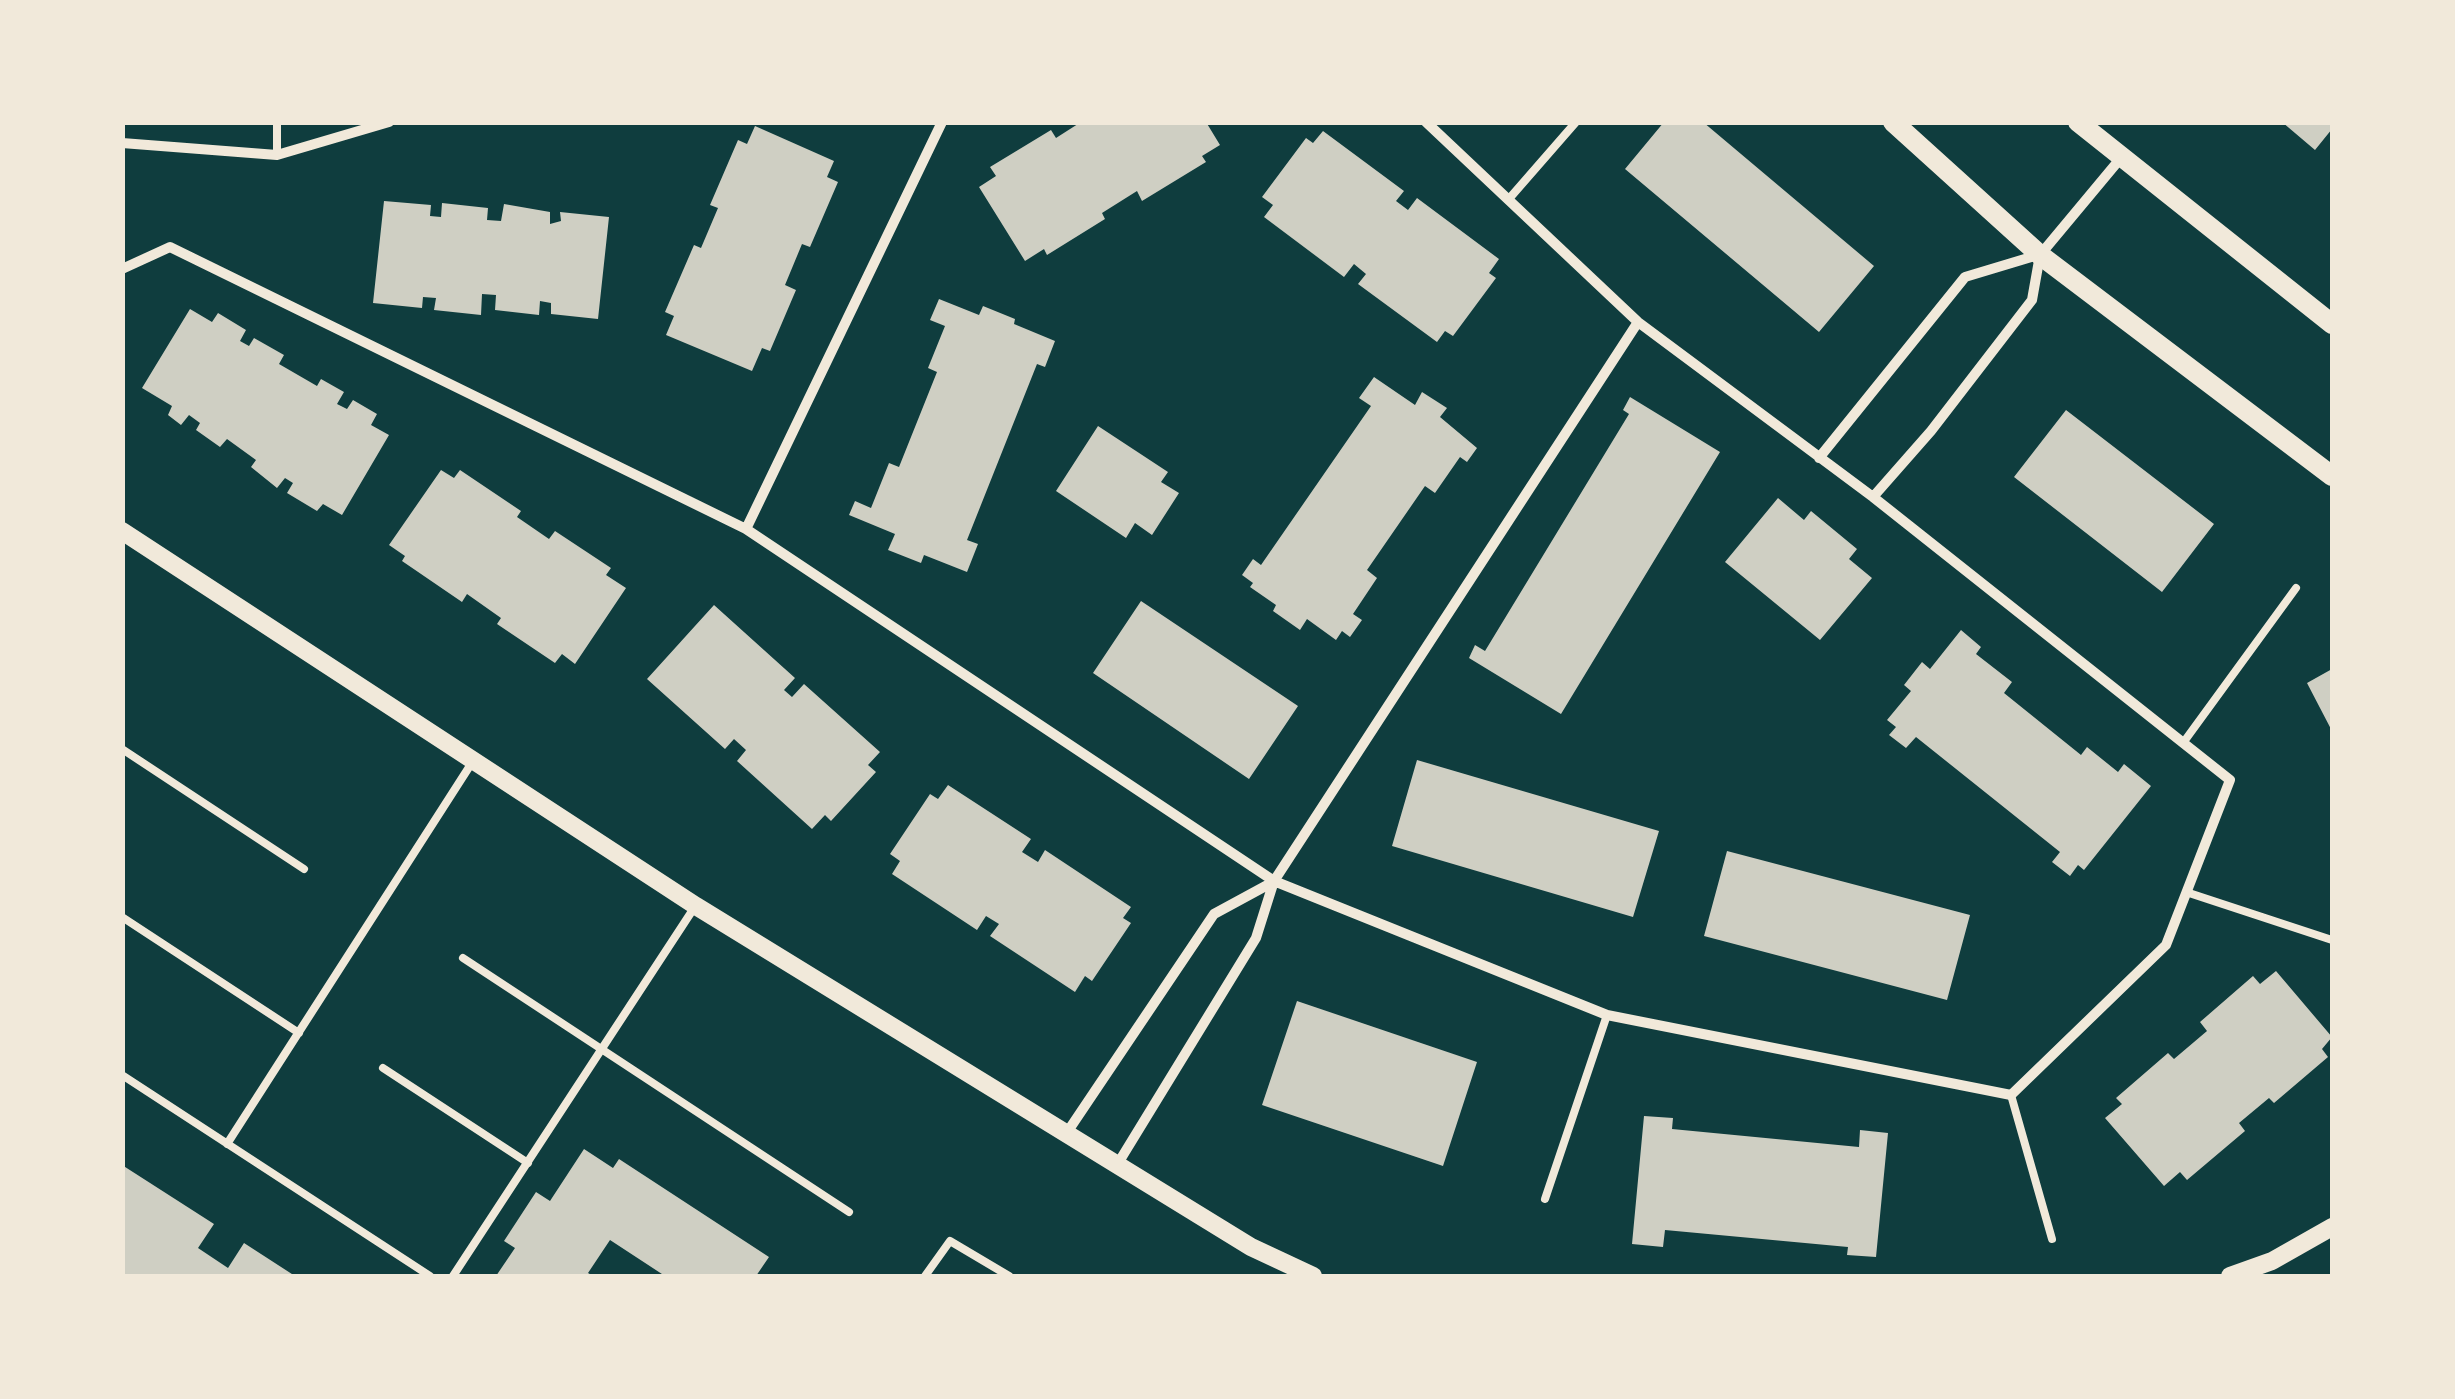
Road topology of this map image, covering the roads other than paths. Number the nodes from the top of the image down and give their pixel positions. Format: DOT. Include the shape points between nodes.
graph roads {
  1 [pos="277,122"];
  2 [pos="389,122"];
  3 [pos="942,122"];
  4 [pos="1426,122"];
  5 [pos="1576,122"];
  6 [pos="1894,122"];
  7 [pos="2078,122"];
  8 [pos="122,143"];
  9 [pos="278,155"];
  10 [pos="2120,159"];
  11 [pos="1508,200"];
  12 [pos="2040,254"];
  13 [pos="122,269"];
  14 [pos="1638,322"];
  15 [pos="2332,324"];
  16 [pos="1819,458"];
  17 [pos="2332,476"];
  18 [pos="1872,498"];
  19 [pos="746,529"];
  20 [pos="122,531"];
  21 [pos="2296,588"];
  22 [pos="2183,743"];
  23 [pos="122,749"];
  24 [pos="473,762"];
  25 [pos="304,869"];
  26 [pos="1274,882"];
  27 [pos="2186,892"];
  28 [pos="696,906"];
  29 [pos="122,918"];
  30 [pos="2332,940"];
  31 [pos="462,958"];
  32 [pos="1607,1015"];
  33 [pos="299,1034"];
  34 [pos="602,1049"];
  35 [pos="384,1068"];
  36 [pos="122,1075"];
  37 [pos="2011,1095"];
  38 [pos="1066,1134"];
  39 [pos="227,1144"];
  40 [pos="528,1163"];
  41 [pos="1116,1165"];
  42 [pos="1545,1198"];
  43 [pos="850,1212"];
  44 [pos="2332,1227"];
  45 [pos="2052,1239"];
  46 [pos="430,1276"];
  47 [pos="453,1276"];
  48 [pos="925,1276"];
  49 [pos="1009,1276"];
  50 [pos="1313,1276"];
  51 [pos="2232,1276"];
  1 -- 9 [label="lane"];
  2 -- 9 [label="street"];
  3 -- 19 [label="street"];
  4 -- 11 [label="street"];
  5 -- 11 [label="lane"];
  6 -- 12 [label="main road"];
  7 -- 10 [label="main road"];
  8 -- 9 [label="street"];
  10 -- 12 [label="street"];
  10 -- 15 [label="main road"];
  11 -- 14 [label="street"];
  12 -- 16 [label="street" via="1965,277"];
  12 -- 17 [label="main road"];
  12 -- 18 [label="street" via="2032,300"];
  13 -- 19 [label="street" via="170,247"];
  14 -- 16 [label="street"];
  14 -- 26 [label="street"];
  16 -- 18 [label="street"];
  18 -- 22 [label="street"];
  19 -- 26 [label="street"];
  20 -- 24 [label="street"];
  21 -- 22 [label="lane"];
  22 -- 27 [label="street" via="2230,780"];
  23 -- 25 [label="lane"];
  24 -- 28 [label="street"];
  24 -- 33 [label="lane"];
  26 -- 32 [label="street"];
  26 -- 38 [label="street" via="1214,914"];
  26 -- 41 [label="street" via="1256,938"];
  27 -- 30 [label="lane"];
  27 -- 37 [label="street" via="2166,944"];
  28 -- 34 [label="lane"];
  28 -- 38 [label="street"];
  29 -- 33 [label="lane"];
  31 -- 34 [label="lane"];
  32 -- 37 [label="street"];
  32 -- 42 [label="lane"];
  33 -- 39 [label="lane"];
  34 -- 40 [label="lane"];
  34 -- 43 [label="lane"];
  35 -- 40 [label="lane"];
  36 -- 39 [label="lane"];
  37 -- 45 [label="lane"];
  38 -- 41 [label="street"];
  39 -- 46 [label="lane"];
  40 -- 47 [label="lane"];
  41 -- 50 [label="street" via="1251,1247"];
  44 -- 51 [label="street"];
  48 -- 49 [label="lane" via="950,1241"];
}
